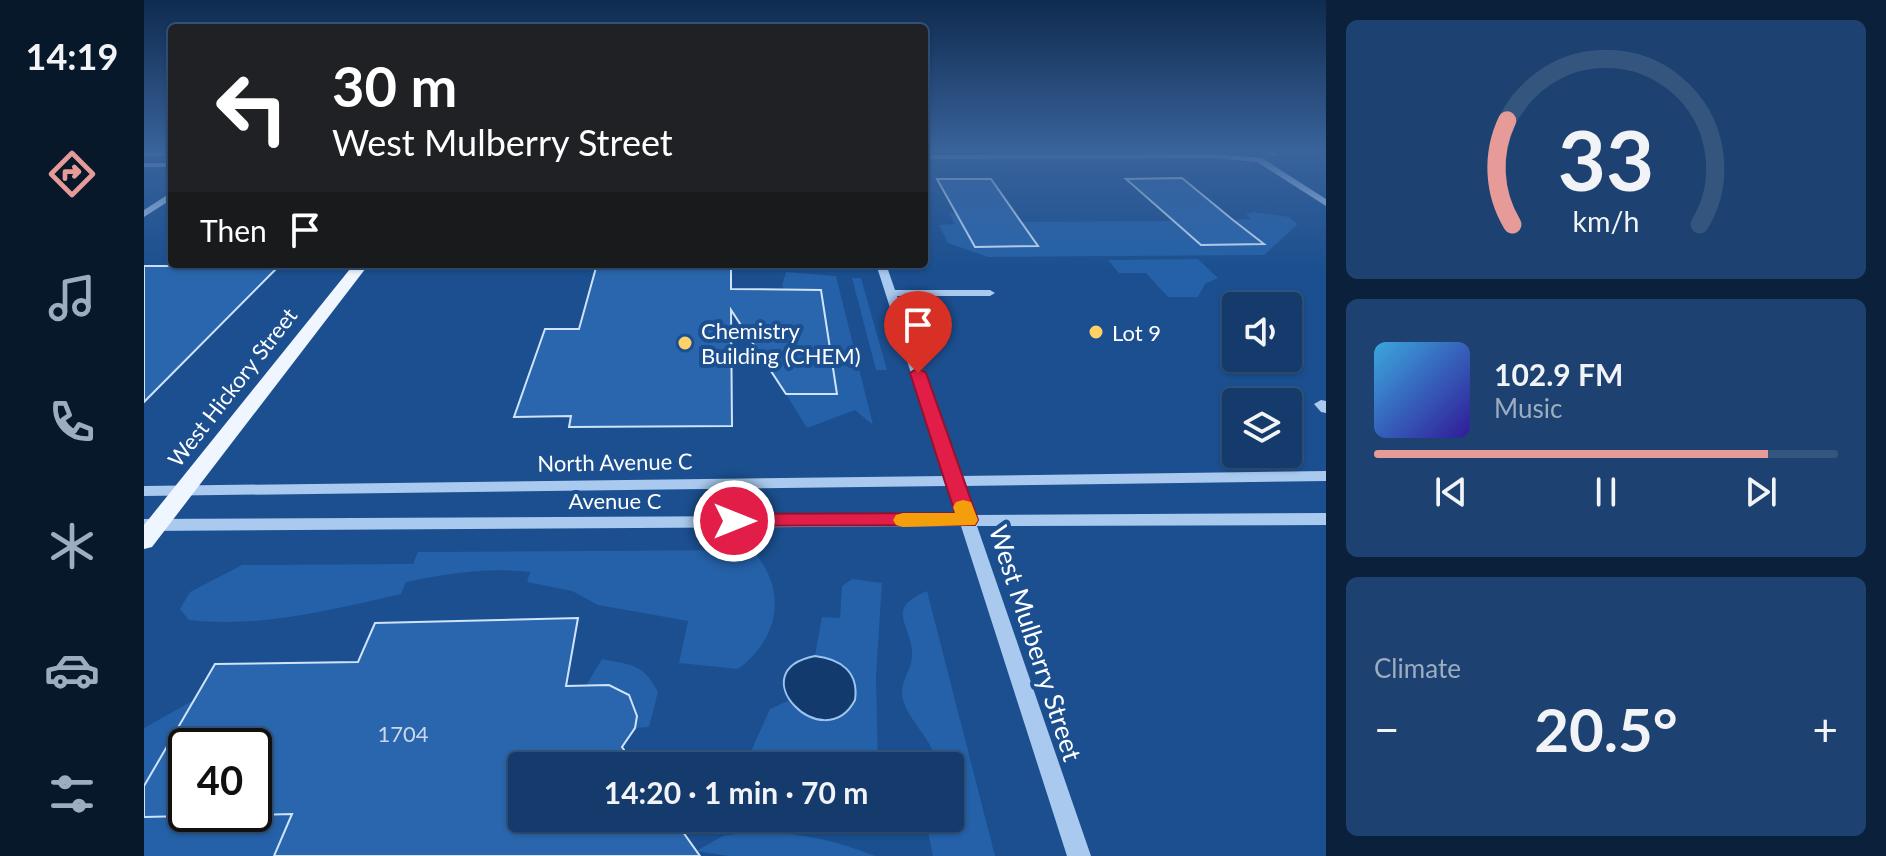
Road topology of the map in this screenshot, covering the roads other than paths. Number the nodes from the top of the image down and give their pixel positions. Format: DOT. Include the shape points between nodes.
graph roads {
  1 [pos="1307,191"];
  2 [pos="168,198"];
  3 [pos="1326,203"];
  4 [pos="144,214"];
  5 [pos="359,268"];
  6 [pos="882,268"];
  7 [pos="891,293"];
  8 [pos="990,293"];
  9 [pos="1326,476"];
  10 [pos="954,481"];
  11 [pos="144,491"];
  12 [pos="184,491"];
  13 [pos="1326,519"];
  14 [pos="968,520"];
  15 [pos="148,530"];
  16 [pos="1079,856"];
  1 -- 3 [label="street"];
  2 -- 4 [label="street"];
  5 -- 12 [label="main road, West Hickory Street"];
  6 -- 7 [label="street, West Mulberry Street"];
  7 -- 8 [label="street"];
  7 -- 10 [label="street, West Mulberry Street"];
  9 -- 10 [label="street, North Avenue C"];
  10 -- 12 [label="street, North Avenue C"];
  10 -- 14 [label="street, West Mulberry Street"];
  11 -- 12 [label="street, North Avenue C"];
  12 -- 15 [label="main road, West Hickory Street"];
  13 -- 14 [label="street, Avenue C"];
  14 -- 15 [label="street, Avenue C"];
  14 -- 16 [label="street, West Mulberry Street"];
}
